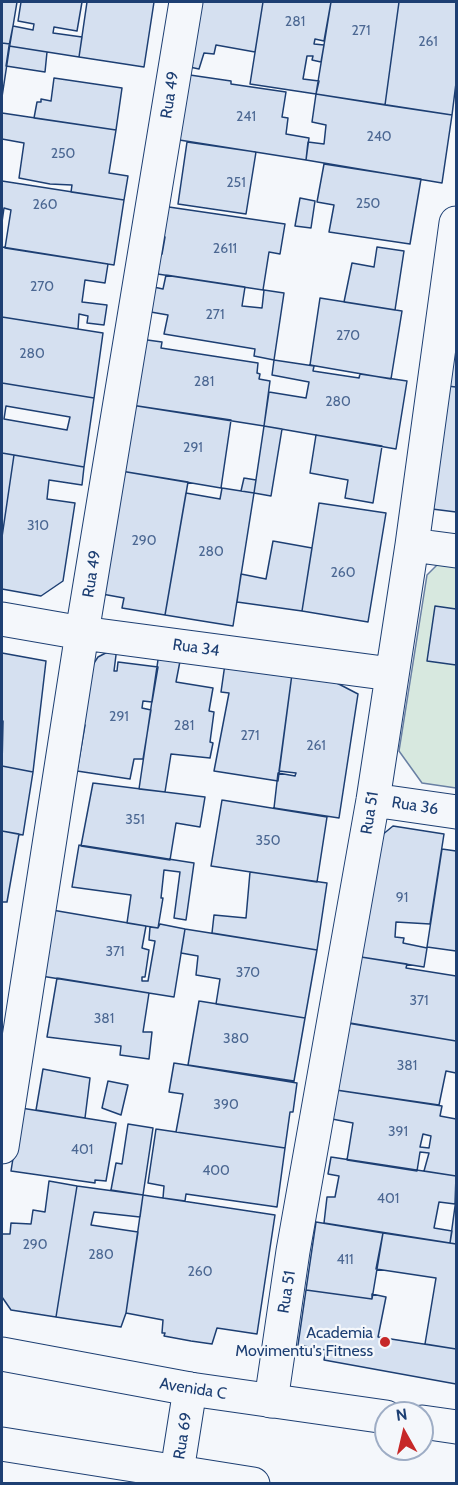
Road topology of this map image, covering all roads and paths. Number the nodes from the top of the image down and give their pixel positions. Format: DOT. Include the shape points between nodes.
graph roads {
  1 [pos="186,2"];
  2 [pos="456,223"];
  3 [pos="412,545"];
  4 [pos="456,551"];
  5 [pos="2,619"];
  6 [pos="82,633"];
  7 [pos="391,674"];
  8 [pos="373,800"];
  9 [pos="456,812"];
  10 [pos="2,1147"];
  11 [pos="2,1354"];
  12 [pos="190,1389"];
  13 [pos="271,1401"];
  14 [pos="374,1415"];
  15 [pos="434,1424"];
  16 [pos="456,1427"];
  17 [pos="2,1444"];
  18 [pos="176,1478"];
  19 [pos="253,1484"];
  1 -- 6 [label="street, Rua 49"];
  2 -- 3 [label="street, Rua 51"];
  3 -- 4 [label="street"];
  3 -- 7 [label="street, Rua 51"];
  5 -- 6 [label="street, Rua 34"];
  6 -- 7 [label="street, Rua 34"];
  6 -- 10 [label="street, Rua 49"];
  7 -- 8 [label="street, Rua 51"];
  8 -- 9 [label="street, Rua 36"];
  8 -- 13 [label="street, Rua 51" via="293,1251"];
  11 -- 12 [label="street, Avenida C"];
  12 -- 13 [label="street, Avenida C"];
  12 -- 18 [label="street, Rua 69"];
  13 -- 14 [label="street, Avenida C"];
  15 -- 16 [label="street"];
  17 -- 18 [label="street"];
  18 -- 19 [label="street"];
}
